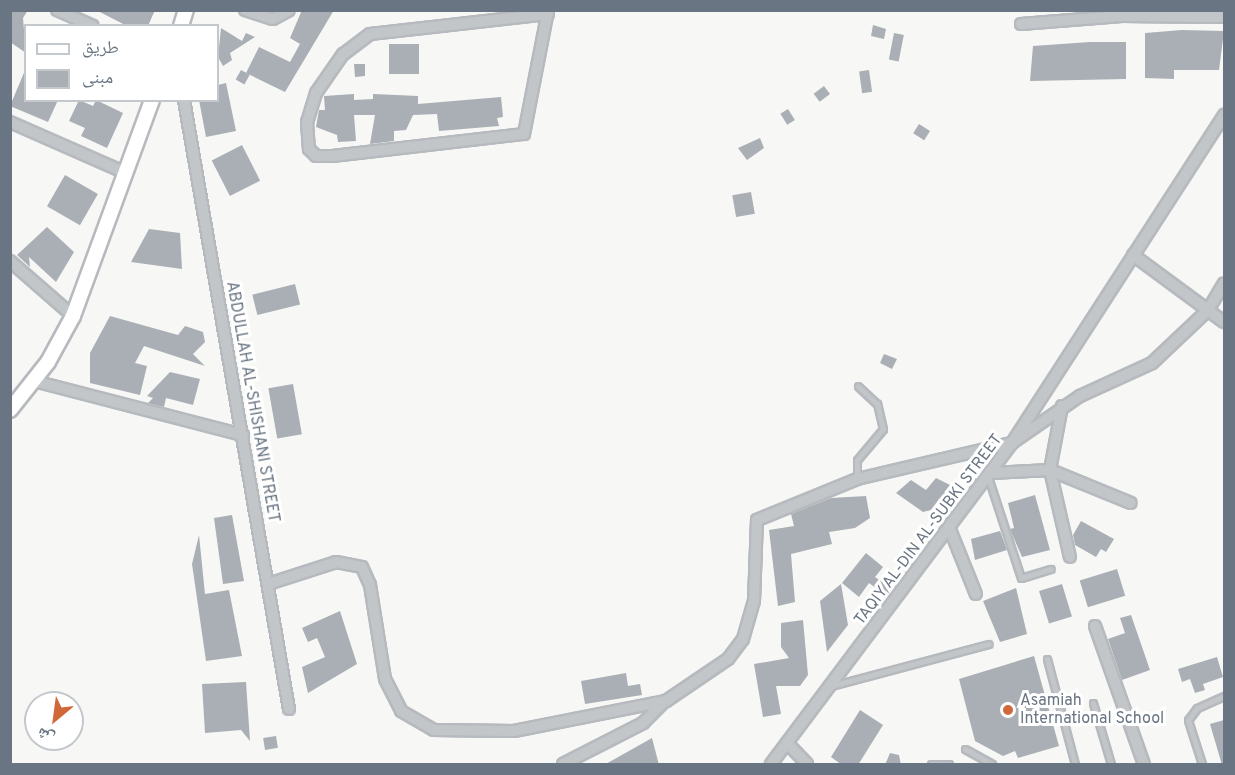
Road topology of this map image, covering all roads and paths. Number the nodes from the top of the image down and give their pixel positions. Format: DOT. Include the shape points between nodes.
graph roads {
  1 [pos="57,10"];
  2 [pos="244,10"];
  3 [pos="289,10"];
  4 [pos="548,12"];
  5 [pos="1123,13"];
  6 [pos="1224,17"];
  7 [pos="88,24"];
  8 [pos="1021,24"];
  9 [pos="151,102"];
  10 [pos="184,102"];
  11 [pos="1224,115"];
  12 [pos="13,127"];
  13 [pos="126,172"];
  14 [pos="1133,255"];
  15 [pos="10,261"];
  16 [pos="1224,283"];
  17 [pos="1208,310"];
  18 [pos="73,316"];
  19 [pos="1224,322"];
  20 [pos="34,381"];
  21 [pos="858,386"];
  22 [pos="1062,406"];
  23 [pos="10,410"];
  24 [pos="243,435"];
  25 [pos="1012,443"];
  26 [pos="1050,470"];
  27 [pos="989,475"];
  28 [pos="857,479"];
  29 [pos="1131,503"];
  30 [pos="949,527"];
  31 [pos="1070,557"];
  32 [pos="1051,569"];
  33 [pos="268,584"];
  34 [pos="976,594"];
  35 [pos="1095,626"];
  36 [pos="989,644"];
  37 [pos="1047,658"];
  38 [pos="829,687"];
  39 [pos="1224,696"];
  40 [pos="666,701"];
  41 [pos="1093,703"];
  42 [pos="289,709"];
  43 [pos="787,743"];
  44 [pos="964,749"];
  45 [pos="563,765"];
  46 [pos="771,765"];
  47 [pos="807,765"];
  48 [pos="931,765"];
  49 [pos="950,765"];
  50 [pos="992,765"];
  51 [pos="1075,765"];
  52 [pos="1112,765"];
  53 [pos="1144,765"];
  54 [pos="1202,765"];
  1 -- 7 [label="street"];
  2 -- 3 [label="street" via="273,19"];
  4 -- 4 [label="street" via="370,34 343,54 324,79 311,106 306,138 316,156 518,137 528,127"];
  5 -- 6 [label="street"];
  5 -- 8 [label="street"];
  9 -- 13 [label="street"];
  10 -- 24 [label="street, ABDULLAH AL-SHISHANI STREET"];
  11 -- 14 [label="street"];
  12 -- 13 [label="street"];
  13 -- 18 [label="street"];
  14 -- 17 [label="street"];
  14 -- 25 [label="street"];
  15 -- 18 [label="street"];
  16 -- 17 [label="street, TAQIY AL-DIN AL-SUBKI STREET"];
  17 -- 19 [label="street"];
  17 -- 22 [label="street, TAQIY AL-DIN AL-SUBKI STREET" via="1152,363"];
  18 -- 20 [label="street"];
  20 -- 23 [label="street"];
  20 -- 24 [label="street"];
  21 -- 28 [label="lane" via="877,404 883,429 857,460"];
  22 -- 25 [label="street, TAQIY AL-DIN AL-SUBKI STREET"];
  22 -- 26 [label="street"];
  24 -- 33 [label="street, ABDULLAH AL-SHISHANI STREET"];
  25 -- 27 [label="street, TAQIY AL-DIN AL-SUBKI STREET"];
  25 -- 28 [label="street"];
  26 -- 27 [label="street"];
  26 -- 29 [label="street"];
  26 -- 31 [label="street"];
  27 -- 30 [label="street, TAQIY AL-DIN AL-SUBKI STREET"];
  27 -- 32 [label="lane" via="1022,578"];
  28 -- 40 [label="street" via="757,520 752,532 754,601 743,639 728,659"];
  30 -- 34 [label="street"];
  30 -- 38 [label="street, TAQIY AL-DIN AL-SUBKI STREET"];
  33 -- 40 [label="street" via="336,562 362,567 370,585 385,679 401,711 434,730 514,731"];
  33 -- 42 [label="street, ABDULLAH AL-SHISHANI STREET"];
  35 -- 53 [label="street"];
  36 -- 38 [label="lane"];
  37 -- 51 [label="lane"];
  38 -- 43 [label="street, TAQIY AL-DIN AL-SUBKI STREET"];
  39 -- 54 [label="lane" via="1197,708 1188,720"];
  40 -- 45 [label="street" via="643,723"];
  41 -- 52 [label="lane"];
  43 -- 46 [label="street, TAQIY AL-DIN AL-SUBKI STREET"];
  43 -- 47 [label="street"];
  44 -- 50 [label="lane"];
  48 -- 49 [label="lane"];
}
